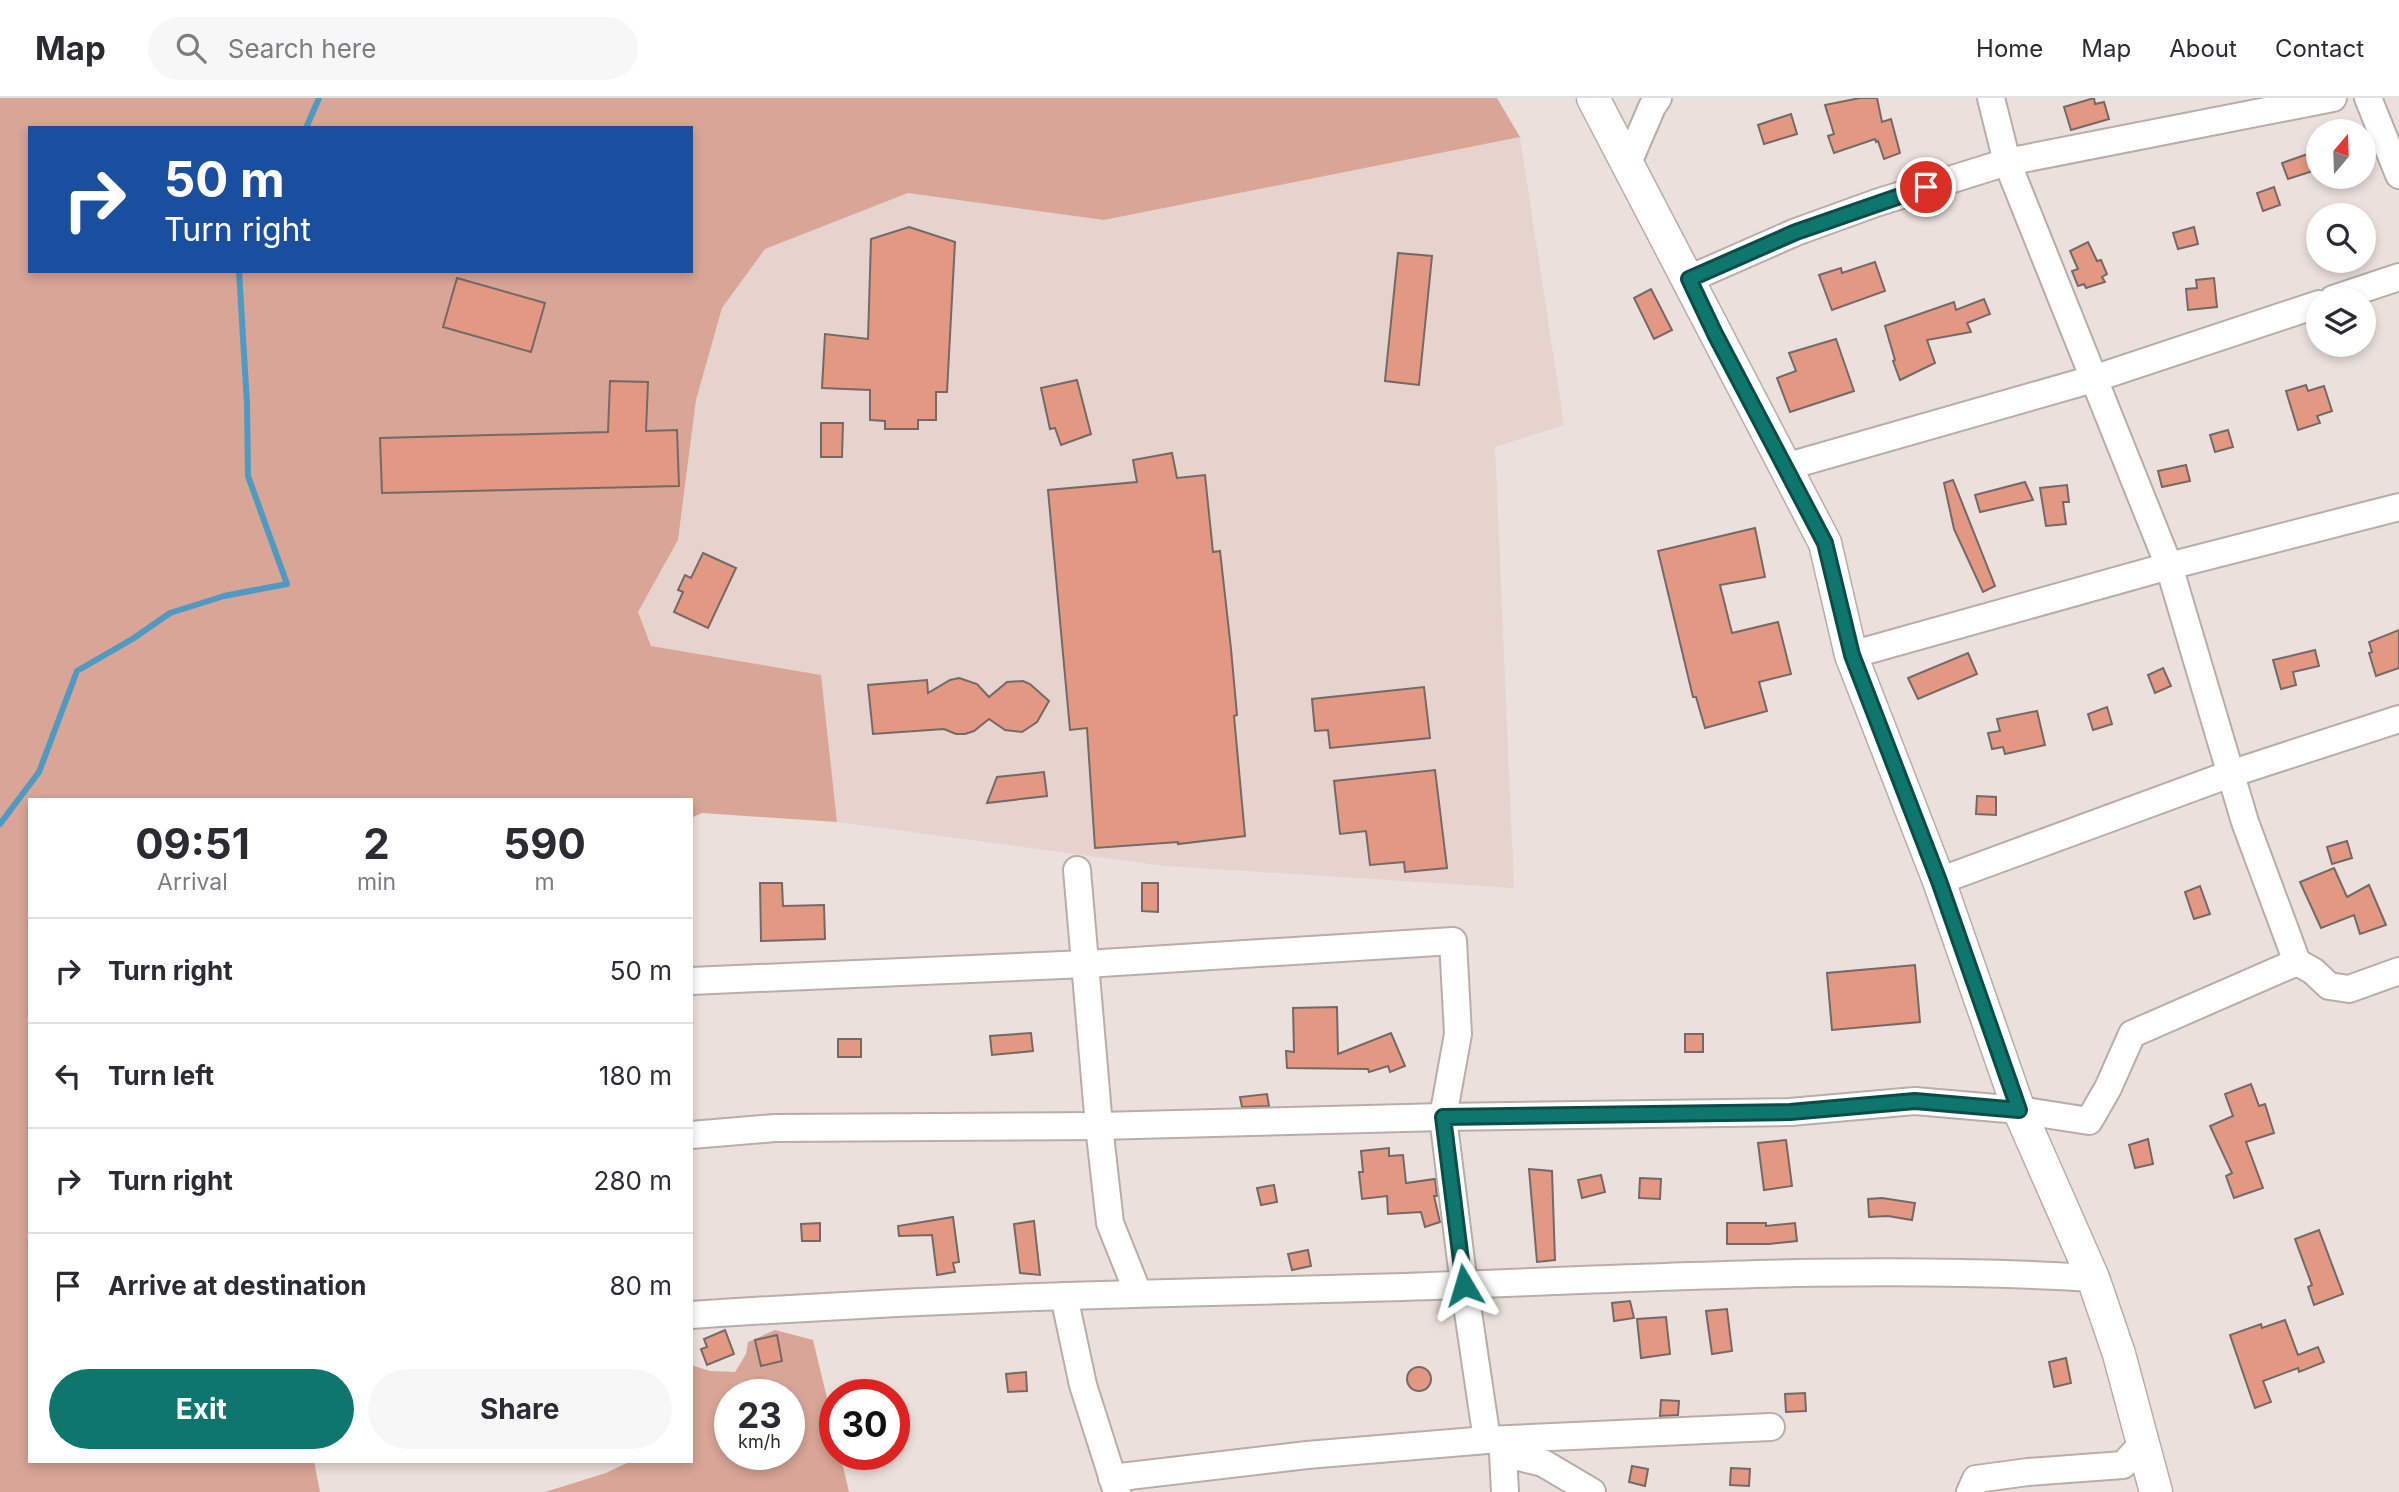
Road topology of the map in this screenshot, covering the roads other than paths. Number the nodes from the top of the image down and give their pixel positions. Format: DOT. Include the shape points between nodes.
graph roads {
  1 [pos="1593,98"];
  2 [pos="1658,98"];
  3 [pos="2333,98"];
  4 [pos="2368,98"];
  5 [pos="1989,101"];
  6 [pos="2007,162"];
  7 [pos="1628,163"];
  8 [pos="2399,175"];
  9 [pos="2399,277"];
  10 [pos="1689,279"];
  11 [pos="2369,287"];
  12 [pos="2306,308"];
  13 [pos="2093,379"];
  14 [pos="1785,467"];
  15 [pos="2399,507"];
  16 [pos="2169,566"];
  17 [pos="1852,655"];
  18 [pos="2399,719"];
  19 [pos="2230,774"];
  20 [pos="1077,870"];
  21 [pos="1939,881"];
  22 [pos="2297,962"];
  23 [pos="1086,964"];
  24 [pos="2399,971"];
  25 [pos="693,981"];
  26 [pos="2019,1110"];
  27 [pos="1443,1117"];
  28 [pos="1098,1126"];
  29 [pos="693,1135"];
  30 [pos="2093,1278"];
  31 [pos="1464,1285"];
  32 [pos="1138,1293"];
  33 [pos="1064,1296"];
  34 [pos="693,1315"];
  35 [pos="1771,1427"];
  36 [pos="1487,1440"];
  37 [pos="2144,1442"];
  38 [pos="1115,1485"];
  39 [pos="1505,1492"];
  40 [pos="1592,1492"];
  41 [pos="1970,1492"];
  42 [pos="2156,1492"];
  1 -- 7 [label="street"];
  2 -- 7 [label="street"];
  3 -- 6 [label="street"];
  4 -- 8 [label="street"];
  5 -- 6 [label="street"];
  6 -- 10 [label="street" via="1807,228"];
  6 -- 13 [label="street"];
  7 -- 10 [label="street"];
  9 -- 11 [label="street"];
  10 -- 14 [label="street"];
  12 -- 13 [label="street"];
  13 -- 14 [label="street"];
  13 -- 16 [label="street"];
  14 -- 17 [label="street" via="1825,543"];
  15 -- 16 [label="street"];
  16 -- 17 [label="street"];
  16 -- 19 [label="street"];
  17 -- 21 [label="street"];
  18 -- 19 [label="street"];
  19 -- 21 [label="street"];
  19 -- 22 [label="street"];
  20 -- 23 [label="street"];
  21 -- 26 [label="street"];
  22 -- 24 [label="street" via="2329,986 2349,989"];
  22 -- 26 [label="street" via="2132,1034 2089,1121"];
  23 -- 25 [label="street"];
  23 -- 27 [label="street" via="1453,941 1458,1034"];
  23 -- 28 [label="street"];
  26 -- 27 [label="street" via="1915,1101 1790,1112"];
  26 -- 30 [label="street"];
  27 -- 28 [label="street"];
  27 -- 31 [label="street"];
  28 -- 29 [label="street" via="775,1128"];
  28 -- 32 [label="street" via="1110,1223"];
  30 -- 31 [label="street" via="1865,1271"];
  30 -- 37 [label="street"];
  31 -- 32 [label="street"];
  31 -- 36 [label="street"];
  32 -- 33 [label="street"];
  33 -- 34 [label="street"];
  33 -- 38 [label="street" via="1083,1385"];
  35 -- 36 [label="street"];
  36 -- 38 [label="street" via="1307,1455"];
  37 -- 41 [label="street" via="2123,1465 1976,1479"];
  37 -- 42 [label="street"];
  39 -- 40 [label="street" via="1503,1452 1543,1463"];
}
